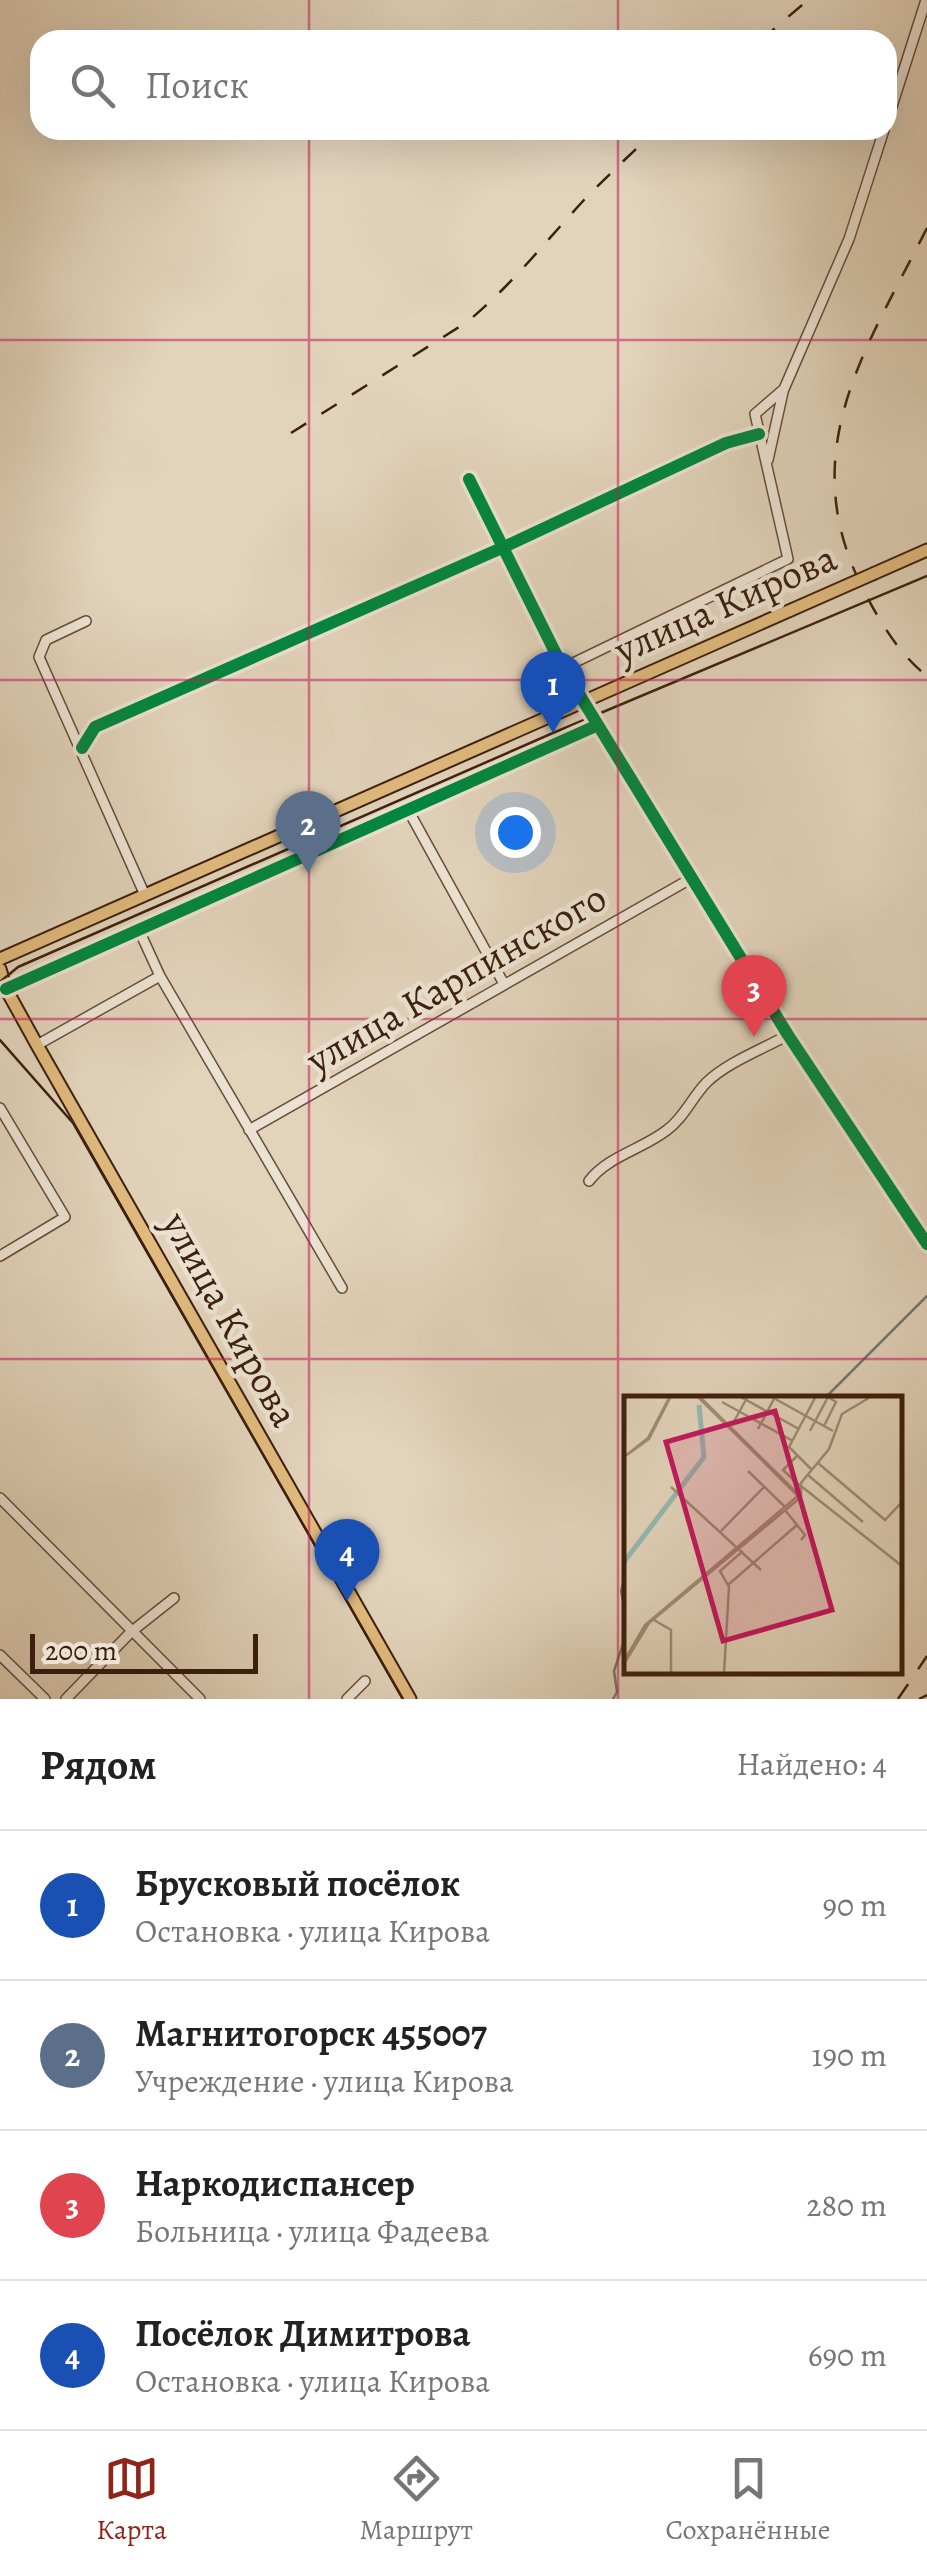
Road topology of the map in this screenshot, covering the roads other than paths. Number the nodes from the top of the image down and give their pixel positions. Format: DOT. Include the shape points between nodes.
graph roads {
  1 [pos="926,0"];
  2 [pos="897,91"];
  3 [pos="881,140"];
  4 [pos="784,390"];
  5 [pos="760,434"];
  6 [pos="767,462"];
  7 [pos="469,479"];
  8 [pos="504,547"];
  9 [pos="927,550"];
  10 [pos="86,621"];
  11 [pos="564,668"];
  12 [pos="584,701"];
  13 [pos="598,724"];
  14 [pos="82,748"];
  15 [pos="407,808"];
  16 [pos="692,878"];
  17 [pos="144,893"];
  18 [pos="138,928"];
  19 [pos="0,959"];
  20 [pos="0,969"];
  21 [pos="160,976"];
  22 [pos="504,984"];
  23 [pos="6,989"];
  24 [pos="788,1035"];
  25 [pos="37,1045"];
  26 [pos="0,1108"];
  27 [pos="249,1130"];
  28 [pos="589,1181"];
  29 [pos="927,1244"];
  30 [pos="0,1256"];
  31 [pos="342,1288"];
  32 [pos="0,1498"];
  33 [pos="174,1598"];
  34 [pos="131,1632"];
  35 [pos="0,1655"];
  36 [pos="365,1681"];
  37 [pos="45,1699"];
  38 [pos="66,1699"];
  39 [pos="200,1699"];
  40 [pos="347,1699"];
  41 [pos="410,1699"];
  1 -- 2 [label="street"];
  3 -- 4 [label="street" via="849,238"];
  4 -- 5 [label="street" via="755,414"];
  4 -- 6 [label="street"];
  5 -- 6 [label="street"];
  5 -- 8 [label="street" via="726,443"];
  6 -- 11 [label="street" via="788,559"];
  7 -- 8 [label="street"];
  8 -- 11 [label="street"];
  8 -- 14 [label="street" via="95,727"];
  9 -- 12 [label="main road, улица Кирова, bridge"];
  10 -- 14 [label="street" via="46,640 38,657"];
  11 -- 12 [label="street"];
  12 -- 13 [label="street"];
  12 -- 17 [label="main road, улица Кирова"];
  13 -- 15 [label="street"];
  13 -- 16 [label="street"];
  14 -- 17 [label="street"];
  15 -- 18 [label="street"];
  15 -- 22 [label="street"];
  16 -- 22 [label="street, улица Карпинского"];
  16 -- 24 [label="street"];
  17 -- 19 [label="main road, улица Кирова"];
  18 -- 21 [label="street"];
  18 -- 23 [label="street"];
  20 -- 23 [label="main road, улица Кирова"];
  21 -- 25 [label="street"];
  21 -- 27 [label="street"];
  22 -- 27 [label="street, улица Карпинского"];
  23 -- 25 [label="main road, улица Кирова"];
  24 -- 28 [label="street" via="710,1079 665,1132"];
  24 -- 29 [label="street"];
  25 -- 41 [label="main road, улица Кирова"];
  26 -- 30 [label="street" via="65,1218"];
  27 -- 31 [label="street"];
  32 -- 34 [label="street"];
  33 -- 34 [label="street"];
  34 -- 38 [label="street"];
  34 -- 39 [label="street"];
  35 -- 37 [label="street"];
  36 -- 40 [label="street"];
}
